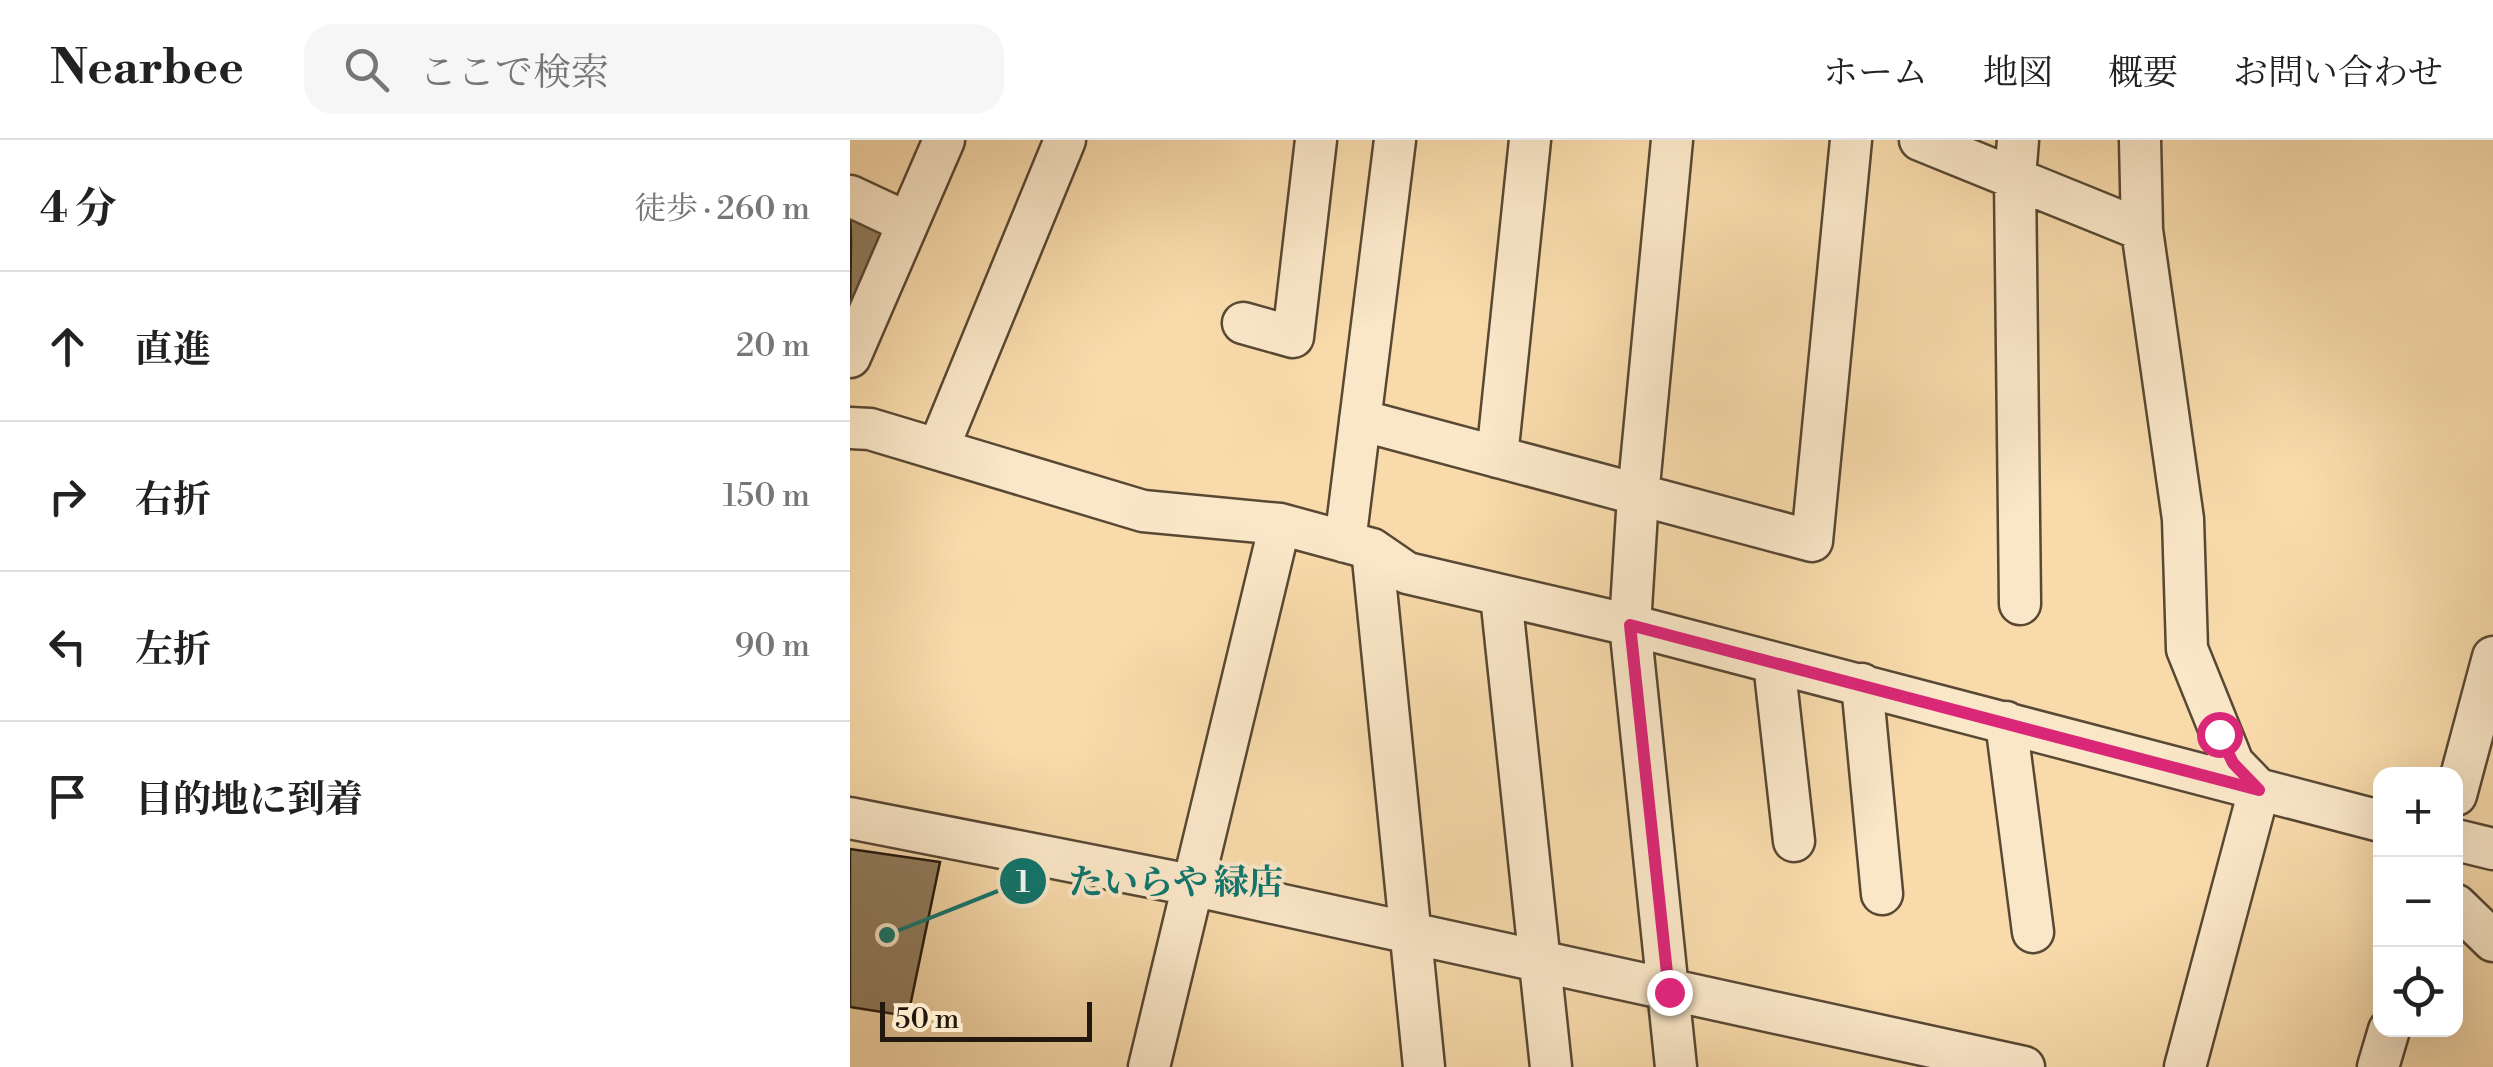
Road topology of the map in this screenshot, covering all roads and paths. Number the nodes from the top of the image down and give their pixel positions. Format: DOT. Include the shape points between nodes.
graph roads {
  1 [pos="944,140"];
  2 [pos="1064,140"];
  3 [pos="1316,140"];
  4 [pos="1395,140"];
  5 [pos="1530,140"];
  6 [pos="1672,140"];
  7 [pos="1851,140"];
  8 [pos="1920,140"];
  9 [pos="2140,140"];
  10 [pos="2016,159"];
  11 [pos="850,196"];
  12 [pos="908,222"];
  13 [pos="2142,230"];
  14 [pos="1243,324"];
  15 [pos="850,358"];
  16 [pos="1360,420"];
  17 [pos="850,428"];
  18 [pos="938,449"];
  19 [pos="1497,457"];
  20 [pos="1638,496"];
  21 [pos="1280,524"];
  22 [pos="1359,546"];
  23 [pos="1502,596"];
  24 [pos="2020,604"];
  25 [pos="1630,625"];
  26 [pos="2493,657"];
  27 [pos="1774,663"];
  28 [pos="1862,684"];
  29 [pos="2006,722"];
  30 [pos="2463,769"];
  31 [pos="2259,790"];
  32 [pos="850,818"];
  33 [pos="2373,819"];
  34 [pos="1794,842"];
  35 [pos="2463,842"];
  36 [pos="2493,849"];
  37 [pos="1192,885"];
  38 [pos="1882,894"];
  39 [pos="2463,912"];
  40 [pos="2033,932"];
  41 [pos="1410,934"];
  42 [pos="2493,941"];
  43 [pos="1539,962"];
  44 [pos="1669,992"];
  45 [pos="2387,1037"];
  46 [pos="1921,1055"];
  47 [pos="1149,1067"];
  48 [pos="1424,1067"];
  49 [pos="1551,1067"];
  50 [pos="1676,1067"];
  51 [pos="2024,1067"];
  52 [pos="2185,1067"];
  53 [pos="2378,1067"];
  1 -- 12 [label="street"];
  2 -- 18 [label="street"];
  3 -- 14 [label="street" via="1293,337"];
  4 -- 16 [label="street"];
  5 -- 19 [label="street"];
  6 -- 20 [label="street"];
  7 -- 20 [label="street" via="1812,541"];
  8 -- 10 [label="street"];
  9 -- 13 [label="street"];
  10 -- 13 [label="street"];
  10 -- 24 [label="street"];
  11 -- 12 [label="street"];
  12 -- 15 [label="street"];
  13 -- 31 [label="street" via="2184,518 2187,649 2233,763"];
  16 -- 19 [label="street"];
  16 -- 22 [label="street"];
  17 -- 18 [label="street"];
  18 -- 21 [label="street" via="1143,510"];
  19 -- 20 [label="street"];
  20 -- 25 [label="street"];
  21 -- 22 [label="street"];
  21 -- 37 [label="street"];
  22 -- 23 [label="street" via="1408,573"];
  22 -- 41 [label="street"];
  23 -- 25 [label="street"];
  23 -- 43 [label="street"];
  25 -- 27 [label="street"];
  25 -- 44 [label="street"];
  26 -- 30 [label="street"];
  27 -- 28 [label="street"];
  27 -- 34 [label="street"];
  28 -- 29 [label="street"];
  28 -- 38 [label="street"];
  29 -- 31 [label="street"];
  29 -- 40 [label="street"];
  31 -- 33 [label="street"];
  31 -- 52 [label="street"];
  32 -- 37 [label="street"];
  35 -- 36 [label="street"];
  37 -- 41 [label="street"];
  37 -- 47 [label="street"];
  39 -- 42 [label="street"];
  41 -- 43 [label="street"];
  41 -- 48 [label="street"];
  43 -- 44 [label="street"];
  43 -- 49 [label="street"];
  44 -- 46 [label="street"];
  44 -- 50 [label="street"];
  45 -- 53 [label="street"];
  46 -- 51 [label="street"];
}
